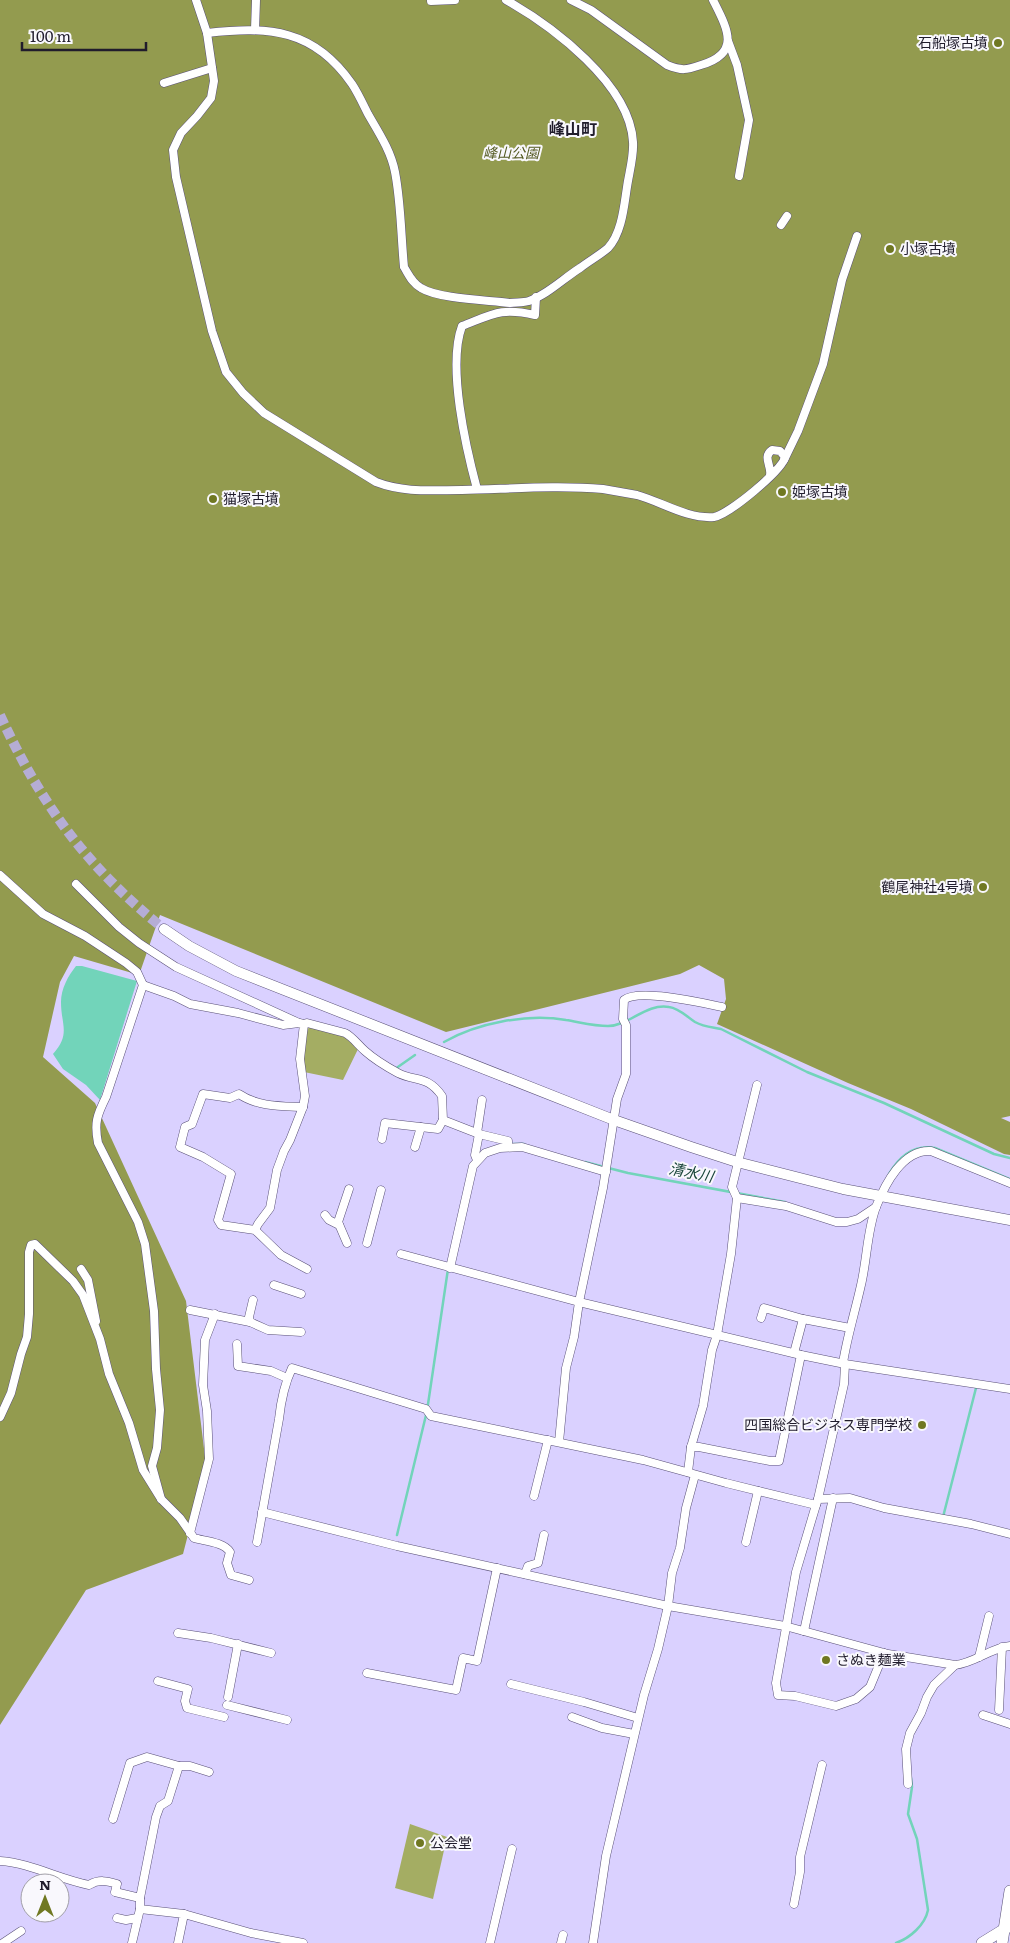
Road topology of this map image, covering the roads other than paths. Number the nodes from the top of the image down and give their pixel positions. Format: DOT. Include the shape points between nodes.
graph roads {
  1 [pos="196,0"];
  2 [pos="256,0"];
  3 [pos="455,0"];
  4 [pos="506,0"];
  5 [pos="571,0"];
  6 [pos="713,0"];
  7 [pos="432,1"];
  8 [pos="255,30"];
  9 [pos="207,32"];
  10 [pos="728,41"];
  11 [pos="212,68"];
  12 [pos="164,83"];
  13 [pos="739,176"];
  14 [pos="787,216"];
  15 [pos="781,225"];
  16 [pos="858,236"];
  17 [pos="536,298"];
  18 [pos="784,460"];
  19 [pos="770,475"];
  20 [pos="477,490"];
  21 [pos="0,875"];
  22 [pos="76,884"];
  23 [pos="164,929"];
  24 [pos="143,985"];
  25 [pos="722,1007"];
  26 [pos="301,1023"];
  27 [pos="757,1085"];
  28 [pos="482,1100"];
  29 [pos="303,1107"];
  30 [pos="443,1120"];
  31 [pos="614,1120"];
  32 [pos="421,1127"];
  33 [pos="478,1133"];
  34 [pos="382,1139"];
  35 [pos="508,1144"];
  36 [pos="415,1147"];
  37 [pos="476,1157"];
  38 [pos="737,1162"];
  39 [pos="606,1172"];
  40 [pos="1010,1183"];
  41 [pos="348,1189"];
  42 [pos="380,1190"];
  43 [pos="736,1197"];
  44 [pos="881,1197"];
  45 [pos="876,1207"];
  46 [pos="325,1215"];
  47 [pos="1010,1220"];
  48 [pos="339,1225"];
  49 [pos="255,1230"];
  50 [pos="347,1243"];
  51 [pos="367,1243"];
  52 [pos="401,1254"];
  53 [pos="450,1268"];
  54 [pos="81,1269"];
  55 [pos="307,1269"];
  56 [pos="274,1285"];
  57 [pos="301,1294"];
  58 [pos="252,1300"];
  59 [pos="579,1302"];
  60 [pos="190,1310"];
  61 [pos="215,1314"];
  62 [pos="762,1318"];
  63 [pos="803,1319"];
  64 [pos="250,1322"];
  65 [pos="850,1328"];
  66 [pos="301,1332"];
  67 [pos="717,1335"];
  68 [pos="99,1337"];
  69 [pos="237,1344"];
  70 [pos="798,1354"];
  71 [pos="844,1364"];
  72 [pos="287,1378"];
  73 [pos="1010,1389"];
  74 [pos="0,1416"];
  75 [pos="548,1440"];
  76 [pos="558,1442"];
  77 [pos="691,1447"];
  78 [pos="692,1474"];
  79 [pos="758,1491"];
  80 [pos="534,1496"];
  81 [pos="833,1498"];
  82 [pos="161,1500"];
  83 [pos="817,1502"];
  84 [pos="262,1512"];
  85 [pos="190,1533"];
  86 [pos="1010,1534"];
  87 [pos="544,1535"];
  88 [pos="257,1542"];
  89 [pos="746,1542"];
  90 [pos="497,1568"];
  91 [pos="525,1574"];
  92 [pos="249,1580"];
  93 [pos="668,1606"];
  94 [pos="989,1616"];
  95 [pos="785,1626"];
  96 [pos="804,1631"];
  97 [pos="178,1633"];
  98 [pos="238,1644"];
  99 [pos="1006,1647"];
  100 [pos="271,1653"];
  101 [pos="884,1653"];
  102 [pos="979,1657"];
  103 [pos="955,1665"];
  104 [pos="367,1672"];
  105 [pos="158,1681"];
  106 [pos="510,1684"];
  107 [pos="999,1710"];
  108 [pos="983,1715"];
  109 [pos="224,1717"];
  110 [pos="572,1717"];
  111 [pos="638,1718"];
  112 [pos="287,1720"];
  113 [pos="1010,1724"];
  114 [pos="634,1734"];
  115 [pos="822,1765"];
  116 [pos="179,1766"];
  117 [pos="209,1772"];
  118 [pos="908,1784"];
  119 [pos="113,1819"];
  120 [pos="512,1849"];
  121 [pos="0,1861"];
  122 [pos="1010,1891"];
  123 [pos="140,1898"];
  124 [pos="794,1904"];
  125 [pos="140,1909"];
  126 [pos="184,1914"];
  127 [pos="117,1918"];
  128 [pos="137,1918"];
  129 [pos="1007,1927"];
  130 [pos="21,1931"];
  131 [pos="3,1943"];
  132 [pos="132,1943"];
  133 [pos="178,1943"];
  134 [pos="303,1943"];
  135 [pos="490,1943"];
  136 [pos="593,1943"];
  137 [pos="982,1943"];
  138 [pos="1002,1943"];
  1 -- 9 [label="street"];
  2 -- 8 [label="street"];
  3 -- 7 [label="street"];
  4 -- 17 [label="street" via="539,20 594,68 610,86 624,110 633,142 624,210 608,248"];
  5 -- 10 [label="street" via="591,10 667,66 680,70 719,58"];
  6 -- 10 [label="street" via="726,27"];
  8 -- 9 [label="street"];
  8 -- 17 [label="street" via="286,33 299,38 334,62 352,84 391,154 396,173 404,266 411,280 438,294 510,303"];
  9 -- 11 [label="street"];
  10 -- 13 [label="street" via="738,69 748,120"];
  11 -- 12 [label="street"];
  11 -- 20 [label="street" via="211,98 181,133 173,150 176,177 212,331 226,372 242,394 264,413 376,482 392,488"];
  14 -- 15 [label="street"];
  16 -- 18 [label="street" via="842,280 823,364"];
  17 -- 20 [label="street" via="535,315 514,310 495,313 462,326 458,339 456,371 467,451"];
  18 -- 19 [label="street"];
  18 -- 19 [label="street" via="780,451 768,453"];
  19 -- 20 [label="street" via="730,510 716,516 699,516 637,495 604,490"];
  21 -- 24 [label="street" via="44,914 85,936 138,972"];
  22 -- 26 [label="street" via="139,943 176,967"];
  23 -- 31 [label="street" via="236,970"];
  24 -- 26 [label="street" via="190,1004 283,1025"];
  24 -- 82 [label="street" via="95,1129 98,1143 138,1222 145,1244 154,1311 160,1410 152,1466"];
  25 -- 31 [label="street" via="684,998 632,996 624,1000 626,1074"];
  26 -- 29 [label="street"];
  26 -- 30 [label="street" via="350,1035 367,1052 399,1074 426,1081 442,1096"];
  27 -- 38 [label="street"];
  28 -- 33 [label="street"];
  29 -- 49 [label="street" via="277,1170 270,1208"];
  29 -- 49 [label="street" via="250,1101 239,1094 230,1098 203,1094 192,1124 185,1127 180,1147 231,1174 218,1220 221,1226"];
  30 -- 32 [label="street" via="438,1129"];
  30 -- 33 [label="street"];
  31 -- 38 [label="street"];
  31 -- 39 [label="street"];
  32 -- 34 [label="street" via="385,1123"];
  32 -- 36 [label="street"];
  33 -- 35 [label="street"];
  33 -- 37 [label="street"];
  35 -- 37 [label="street"];
  35 -- 39 [label="street"];
  37 -- 53 [label="street"];
  38 -- 43 [label="street" via="732,1187"];
  38 -- 44 [label="street"];
  39 -- 59 [label="street"];
  40 -- 44 [label="street" via="931,1151 923,1151 901,1163"];
  41 -- 48 [label="street"];
  42 -- 51 [label="street"];
  43 -- 45 [label="street" via="786,1206 836,1222 858,1219"];
  43 -- 67 [label="street"];
  44 -- 45 [label="street"];
  44 -- 47 [label="street"];
  45 -- 65 [label="street"];
  46 -- 48 [label="street"];
  48 -- 50 [label="street"];
  49 -- 55 [label="street" via="281,1255"];
  52 -- 53 [label="street"];
  53 -- 59 [label="street"];
  54 -- 68 [label="street" via="88,1280"];
  56 -- 57 [label="street"];
  58 -- 64 [label="street"];
  59 -- 67 [label="street"];
  59 -- 76 [label="street" via="566,1368"];
  60 -- 61 [label="street"];
  61 -- 64 [label="street"];
  61 -- 85 [label="street" via="205,1340 204,1396 209,1459"];
  62 -- 63 [label="street" via="764,1308"];
  63 -- 65 [label="street"];
  63 -- 70 [label="street"];
  64 -- 66 [label="street" via="268,1330"];
  65 -- 71 [label="street"];
  67 -- 70 [label="street"];
  67 -- 77 [label="street"];
  68 -- 74 [label="street" via="83,1295 73,1281 35,1244 31,1245 27,1337 11,1393"];
  68 -- 82 [label="street" via="143,1470"];
  69 -- 72 [label="street" via="238,1366 271,1371"];
  70 -- 71 [label="street"];
  70 -- 77 [label="street" via="779,1461"];
  71 -- 73 [label="street"];
  71 -- 83 [label="street" via="844,1384"];
  72 -- 75 [label="street" via="292,1368 426,1409 431,1416"];
  72 -- 84 [label="street"];
  75 -- 76 [label="street"];
  75 -- 80 [label="street"];
  76 -- 78 [label="street"];
  77 -- 78 [label="street"];
  78 -- 79 [label="street"];
  78 -- 93 [label="street"];
  79 -- 83 [label="street"];
  79 -- 89 [label="street"];
  81 -- 83 [label="street"];
  81 -- 86 [label="street" via="850,1498"];
  81 -- 96 [label="street"];
  82 -- 85 [label="street"];
  83 -- 95 [label="street" via="796,1572"];
  84 -- 88 [label="street"];
  84 -- 90 [label="street"];
  85 -- 92 [label="street" via="194,1538 228,1548 227,1563 231,1575"];
  87 -- 91 [label="street" via="538,1564 528,1566"];
  90 -- 91 [label="street"];
  90 -- 104 [label="street" via="477,1661 463,1658 456,1690"];
  91 -- 93 [label="street"];
  93 -- 95 [label="street"];
  93 -- 111 [label="street"];
  94 -- 102 [label="street"];
  95 -- 96 [label="street"];
  95 -- 101 [label="street" via="776,1683 778,1696 795,1696 836,1706 856,1699 870,1687"];
  96 -- 101 [label="street"];
  97 -- 98 [label="street"];
  98 -- 100 [label="street"];
  98 -- 112 [label="street" via="228,1701 268,1719"];
  99 -- 102 [label="street"];
  99 -- 107 [label="street"];
  101 -- 103 [label="street"];
  102 -- 103 [label="street"];
  103 -- 118 [label="street" via="934,1685 910,1733 906,1749"];
  105 -- 109 [label="street" via="188,1689 187,1708"];
  106 -- 111 [label="street"];
  108 -- 113 [label="street"];
  110 -- 114 [label="street" via="602,1728"];
  111 -- 114 [label="street"];
  114 -- 136 [label="street" via="606,1856"];
  115 -- 124 [label="street" via="800,1857"];
  116 -- 117 [label="street"];
  116 -- 119 [label="street" via="147,1757 130,1762"];
  116 -- 123 [label="street" via="168,1801 160,1806 156,1817"];
  120 -- 135 [label="street"];
  121 -- 123 [label="street" via="14,1862 90,1886 96,1881 117,1884 115,1892"];
  122 -- 129 [label="main road"];
  123 -- 125 [label="street"];
  125 -- 126 [label="street"];
  125 -- 128 [label="street"];
  126 -- 133 [label="street"];
  126 -- 134 [label="street" via="251,1933"];
  127 -- 128 [label="street"];
  128 -- 132 [label="street"];
  129 -- 137 [label="main road"];
  129 -- 138 [label="main road"];
  130 -- 131 [label="street"];
}
